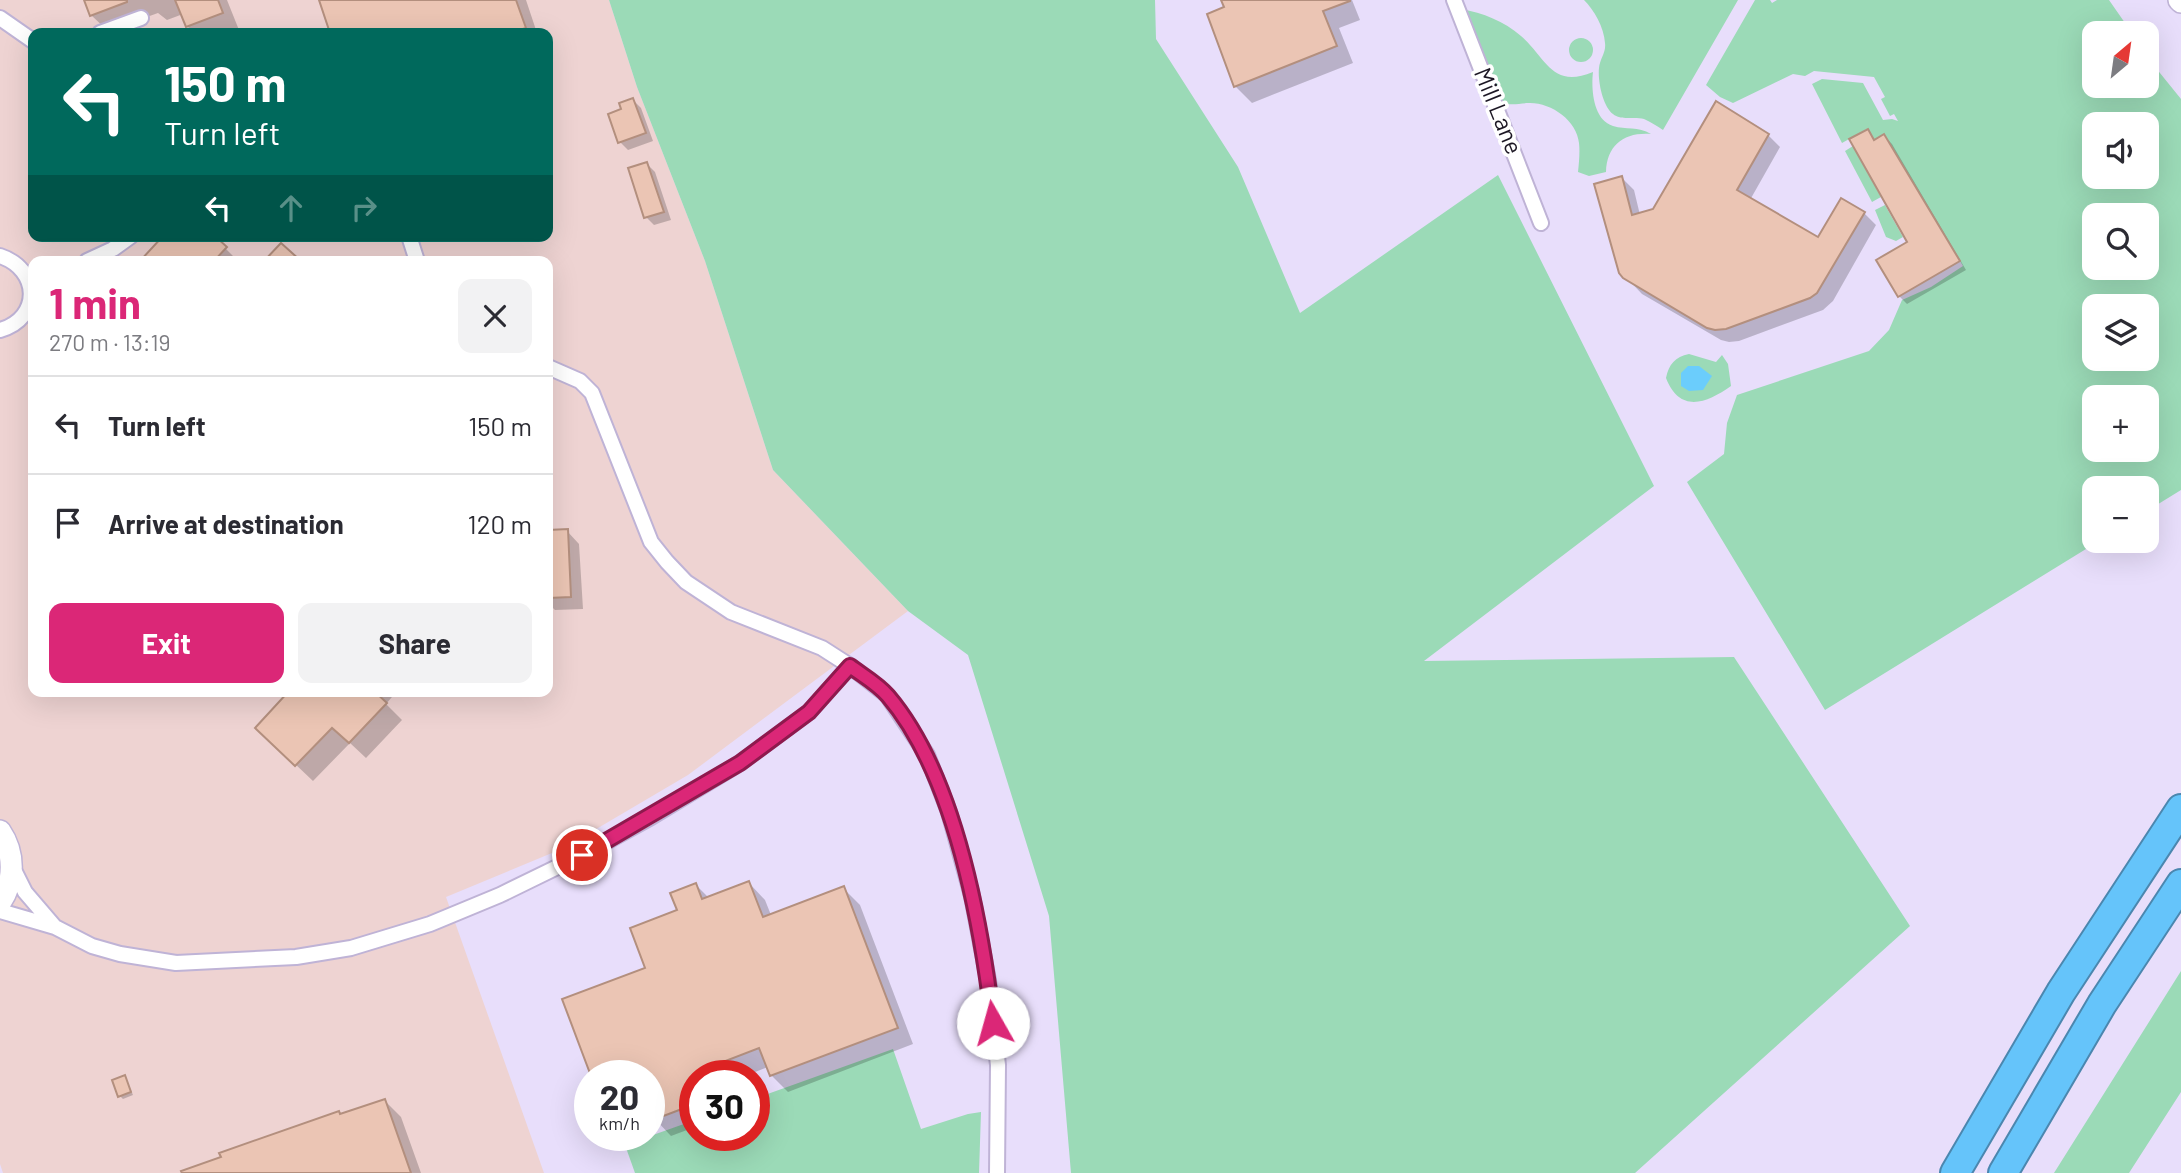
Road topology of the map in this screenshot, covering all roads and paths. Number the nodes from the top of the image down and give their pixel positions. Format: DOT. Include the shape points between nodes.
graph roads {
  1 [pos="1454,0"];
  2 [pos="0,18"];
  3 [pos="141,18"];
  4 [pos="114,28"];
  5 [pos="28,38"];
  6 [pos="1541,223"];
  7 [pos="123,242"];
  8 [pos="0,256"];
  9 [pos="98,256"];
  10 [pos="28,276"];
  11 [pos="28,306"];
  12 [pos="0,330"];
  13 [pos="553,369"];
  14 [pos="850,666"];
  15 [pos="2181,808"];
  16 [pos="0,831"];
  17 [pos="12,866"];
  18 [pos="2181,884"];
  19 [pos="0,903"];
  20 [pos="0,911"];
  21 [pos="55,927"];
  22 [pos="997,1173"];
  23 [pos="1955,1173"];
  24 [pos="2003,1173"];
  1 -- 6 [label="street, Mill Lane"];
  2 -- 5 [label="street"];
  3 -- 4 [label="street"];
  7 -- 9 [label="street"];
  8 -- 10 [label="street"];
  11 -- 12 [label="street" via="18,321"];
  13 -- 14 [label="street" via="580,380 592,393 651,542 686,582 731,612 822,648"];
  14 -- 21 [label="street" via="809,712 740,763 582,855 429,924 351,948 296,957 207,962 120,954"];
  14 -- 22 [label="street" via="887,695 927,755 949,812 988,980 998,1065"];
  15 -- 23 [label="highway" via="2061,992"];
  16 -- 17 [label="street"];
  17 -- 19 [label="street"];
  17 -- 21 [label="street" via="25,892"];
  18 -- 24 [label="highway" via="2102,1004"];
  20 -- 21 [label="street"];
}
